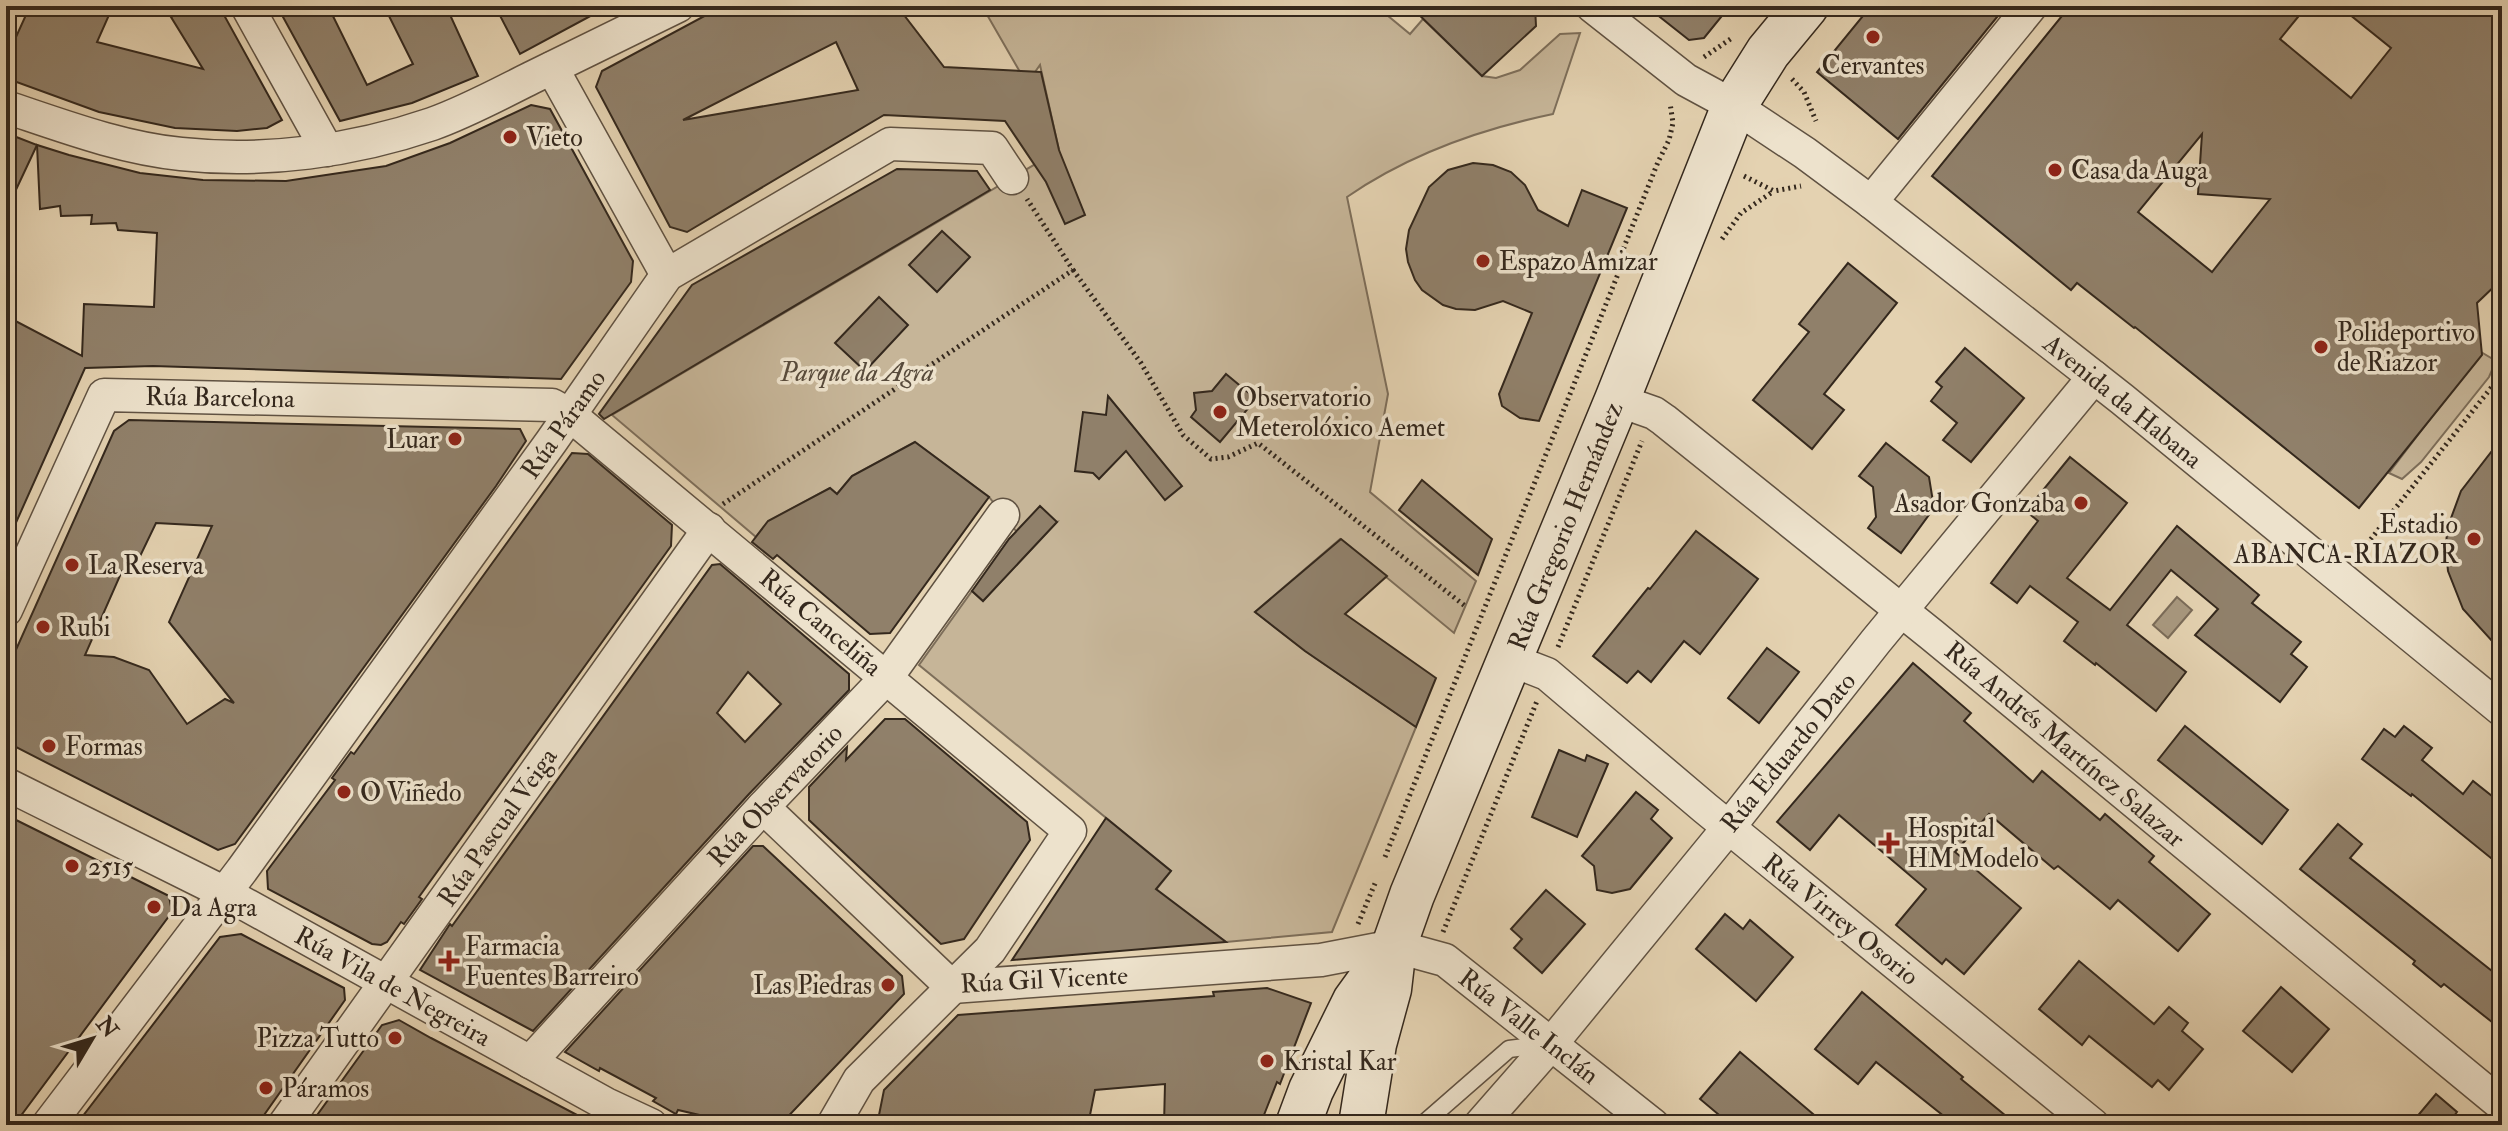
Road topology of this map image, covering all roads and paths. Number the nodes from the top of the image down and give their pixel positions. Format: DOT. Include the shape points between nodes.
graph roads {
  1 [pos="247,6"];
  2 [pos="678,6"];
  3 [pos="1806,6"];
  4 [pos="2031,6"];
  5 [pos="1600,8"];
  6 [pos="1740,40"];
  7 [pos="1703,57"];
  8 [pos="552,68"];
  9 [pos="1799,84"];
  10 [pos="1671,99"];
  11 [pos="1734,106"];
  12 [pos="6,107"];
  13 [pos="1823,129"];
  14 [pos="327,150"];
  15 [pos="1744,176"];
  16 [pos="1012,178"];
  17 [pos="1802,186"];
  18 [pos="1774,191"];
  19 [pos="1871,202"];
  20 [pos="1717,253"];
  21 [pos="1073,270"];
  22 [pos="667,275"];
  23 [pos="2501,376"];
  24 [pos="2094,377"];
  25 [pos="1617,400"];
  26 [pos="570,415"];
  27 [pos="1644,439"];
  28 [pos="1003,515"];
  29 [pos="709,529"];
  30 [pos="2367,544"];
  31 [pos="1465,606"];
  32 [pos="6,610"];
  33 [pos="1902,611"];
  34 [pos="1557,650"];
  35 [pos="1526,674"];
  36 [pos="887,677"];
  37 [pos="2502,710"];
  38 [pos="6,784"];
  39 [pos="763,807"];
  40 [pos="1729,827"];
  41 [pos="1382,865"];
  42 [pos="1377,879"];
  43 [pos="225,893"];
  44 [pos="1443,932"];
  45 [pos="1374,940"];
  46 [pos="386,983"];
  47 [pos="952,987"];
  48 [pos="1552,1043"];
  49 [pos="530,1062"];
  50 [pos="2502,1105"];
  51 [pos="640,1123"];
  52 [pos="48,1125"];
  53 [pos="284,1125"];
  54 [pos="833,1125"];
  55 [pos="1298,1125"];
  56 [pos="1361,1125"];
  57 [pos="1422,1125"];
  58 [pos="1480,1125"];
  59 [pos="1653,1125"];
  60 [pos="2093,1125"];
  1 -- 14 [label="street"];
  2 -- 8 [label="street"];
  3 -- 11 [label="street, Rúa Gregorio Hernández"];
  4 -- 19 [label="street"];
  5 -- 11 [label="street, Avenida da Habana" via="1686,80"];
  6 -- 7 [label="path" via="1732,38"];
  8 -- 14 [label="street" via="435,123"];
  8 -- 22 [label="street"];
  9 -- 13 [label="path" via="1813,119"];
  10 -- 41 [label="path" via="1669,140"];
  11 -- 19 [label="street, Avenida da Habana"];
  11 -- 25 [label="street, Rúa Gregorio Hernández"];
  12 -- 14 [label="street" via="130,146 181,154 241,157"];
  15 -- 18 [label="path"];
  16 -- 21 [label="path"];
  16 -- 22 [label="street, Rúa Páramo" via="992,148 890,144"];
  17 -- 18 [label="path"];
  18 -- 20 [label="path" via="1741,213"];
  19 -- 24 [label="street, Avenida da Habana"];
  21 -- 29 [label="path" via="720,506"];
  21 -- 31 [label="path" via="1141,363 1183,435 1211,459 1258,443"];
  22 -- 26 [label="street, Rúa Páramo"];
  23 -- 30 [label="path"];
  24 -- 33 [label="street, Rúa Eduardo Dato"];
  24 -- 37 [label="street, Avenida da Habana"];
  25 -- 33 [label="street, Rúa Andrés Martínez Salazar" via="1664,420"];
  25 -- 35 [label="street, Rúa Gregorio Hernández"];
  26 -- 29 [label="street, Rúa Canceliña"];
  26 -- 32 [label="street, Rúa Barcelona" via="552,405 104,395"];
  26 -- 43 [label="street, Rúa Páramo"];
  27 -- 34 [label="path"];
  28 -- 36 [label="street, Rúa Observatorio"];
  29 -- 36 [label="street, Rúa Canceliña"];
  29 -- 46 [label="street, Rúa Pascual Veiga"];
  33 -- 40 [label="street, Rúa Eduardo Dato"];
  33 -- 50 [label="street, Rúa Andrés Martínez Salazar"];
  35 -- 40 [label="street, Rúa Virrey Osorio" via="1547,674"];
  35 -- 44 [label="path"];
  35 -- 45 [label="street, Rúa Gregorio Hernández" via="1412,895"];
  36 -- 39 [label="street, Rúa Observatorio"];
  36 -- 47 [label="street, Rúa Canceliña" via="1070,831 990,950"];
  38 -- 43 [label="street, Rúa Vila de Negreira"];
  39 -- 47 [label="street, Rúa Gil Vicente"];
  39 -- 49 [label="street, Rúa Observatorio"];
  40 -- 48 [label="street, Rúa Eduardo Dato"];
  40 -- 60 [label="street, Rúa Virrey Osorio"];
  42 -- 45 [label="path"];
  43 -- 46 [label="street, Rúa Vila de Negreira"];
  43 -- 52 [label="street, Rúa Páramo"];
  45 -- 47 [label="street, Rúa Gil Vicente" via="1321,960"];
  45 -- 48 [label="street, Rúa Valle Inclán" via="1445,960"];
  45 -- 55 [label="street, Rúa Gregorio Hernández" via="1355,1001"];
  45 -- 56 [label="street, Rúa Gregorio Hernández" via="1389,989"];
  46 -- 49 [label="street, Rúa Vila de Negreira"];
  46 -- 53 [label="street, Rúa Pascual Veiga"];
  47 -- 54 [label="street" via="859,1080"];
  48 -- 57 [label="lane" via="1509,1049"];
  48 -- 58 [label="street, Rúa Eduardo Dato"];
  48 -- 59 [label="street, Rúa Valle Inclán"];
  49 -- 51 [label="street, Rúa Vila de Negreira"];
}
